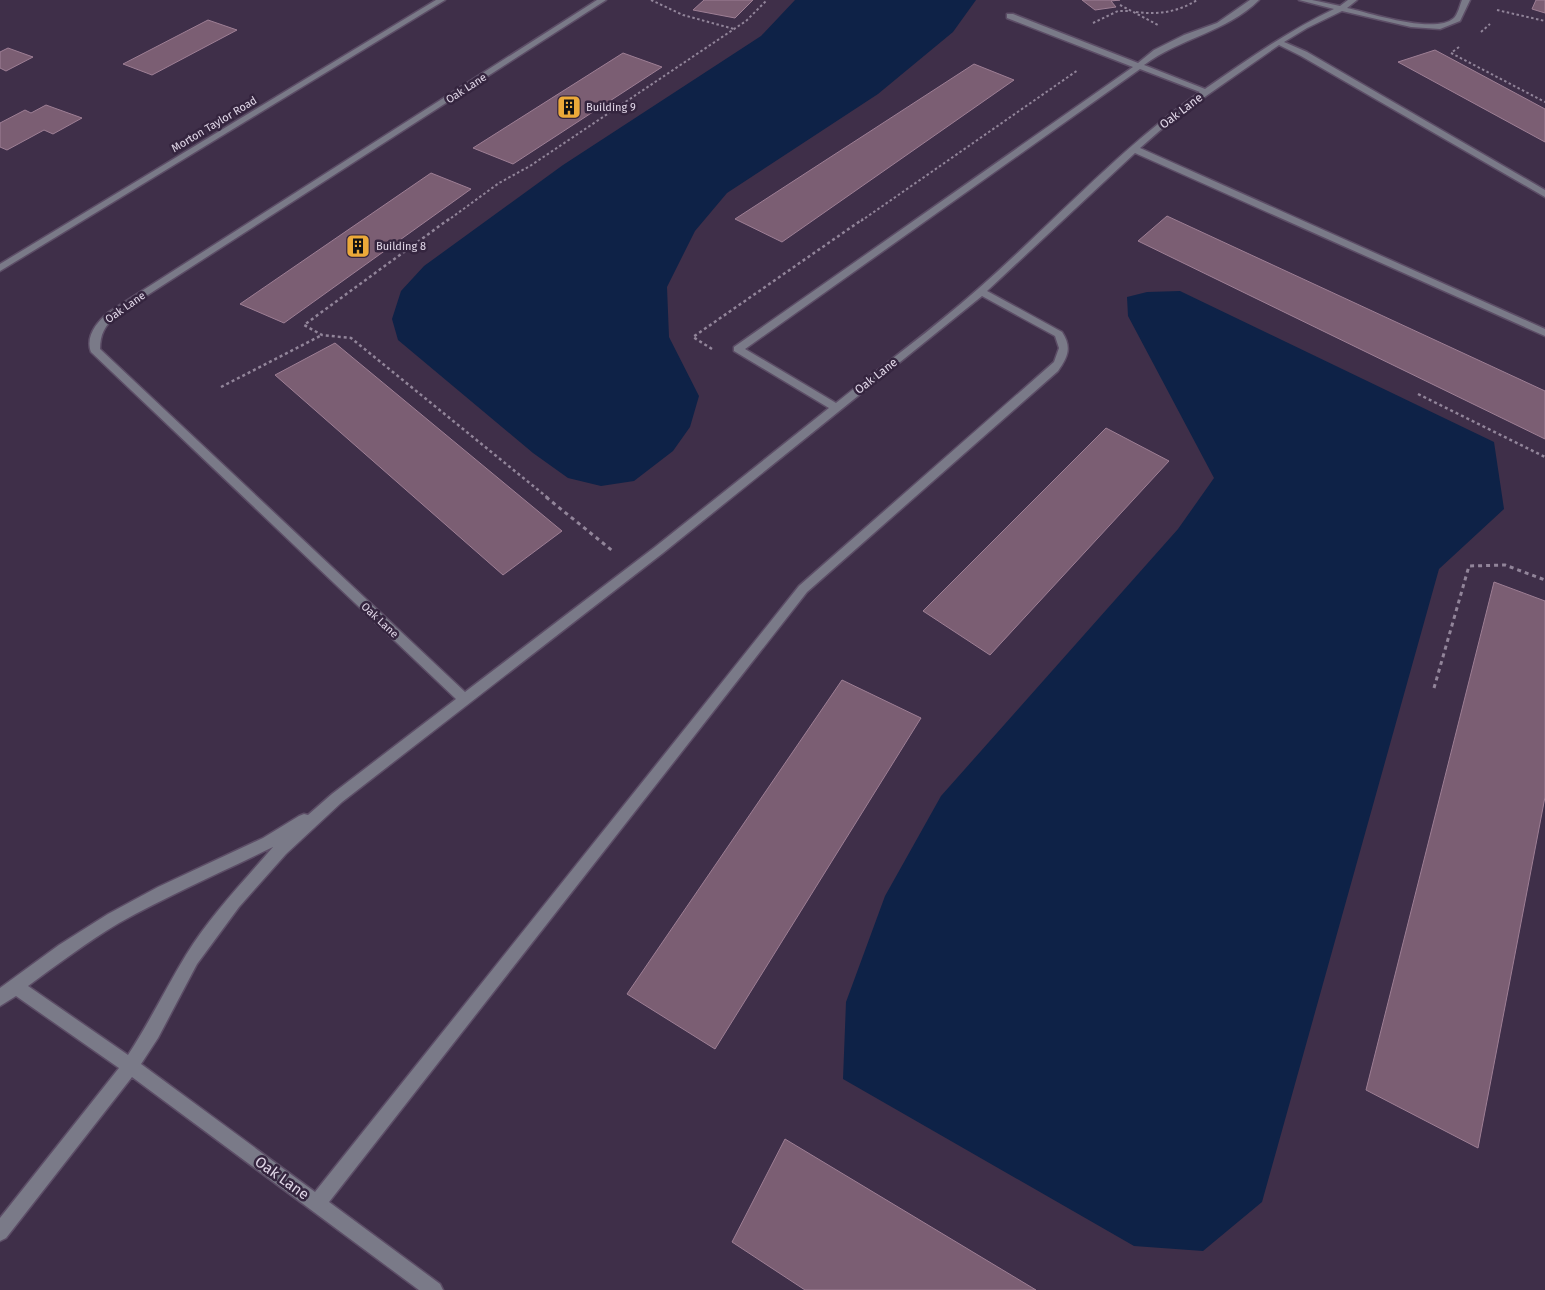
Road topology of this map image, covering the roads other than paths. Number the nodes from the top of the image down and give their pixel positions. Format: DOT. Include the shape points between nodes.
graph roads {
  1 [pos="441,0"];
  2 [pos="602,0"];
  3 [pos="1255,0"];
  4 [pos="1304,0"];
  5 [pos="1353,0"];
  6 [pos="1466,0"];
  7 [pos="1339,10"];
  8 [pos="1010,16"];
  9 [pos="1278,42"];
  10 [pos="1139,66"];
  11 [pos="1206,92"];
  12 [pos="1134,149"];
  13 [pos="1545,194"];
  14 [pos="0,268"];
  15 [pos="982,292"];
  16 [pos="1545,333"];
  17 [pos="836,408"];
  18 [pos="465,700"];
  19 [pos="337,798"];
  20 [pos="15,986"];
  21 [pos="0,998"];
  22 [pos="130,1066"];
  23 [pos="317,1204"];
  24 [pos="0,1232"];
  25 [pos="434,1290"];
  1 -- 14 [label="street, Morton Taylor Road"];
  2 -- 18 [label="street, Oak Lane" via="112,314 100,324 94,336 95,350"];
  3 -- 10 [label="street" via="1220,25 1157,52"];
  4 -- 7 [label="street"];
  5 -- 7 [label="street, Oak Lane"];
  6 -- 7 [label="street" via="1457,19 1440,28"];
  7 -- 9 [label="street, Oak Lane"];
  8 -- 10 [label="street"];
  9 -- 11 [label="street, Oak Lane"];
  9 -- 13 [label="street"];
  10 -- 11 [label="street"];
  10 -- 17 [label="street" via="738,349"];
  11 -- 12 [label="street, Oak Lane"];
  12 -- 15 [label="street, Oak Lane"];
  12 -- 16 [label="street"];
  15 -- 17 [label="street, Oak Lane"];
  15 -- 23 [label="street" via="1059,334 1065,344 1062,360 803,589"];
  17 -- 18 [label="street, Oak Lane"];
  18 -- 19 [label="street, Oak Lane"];
  19 -- 20 [label="street, Oak Lane" via="268,843 113,919"];
  19 -- 22 [label="street, Oak Lane" via="281,849 234,902 192,959"];
  20 -- 21 [label="street, Oak Lane"];
  20 -- 22 [label="street, Oak Lane"];
  22 -- 23 [label="street, Oak Lane"];
  22 -- 24 [label="street, Oak Lane"];
  23 -- 25 [label="street, Oak Lane"];
}
